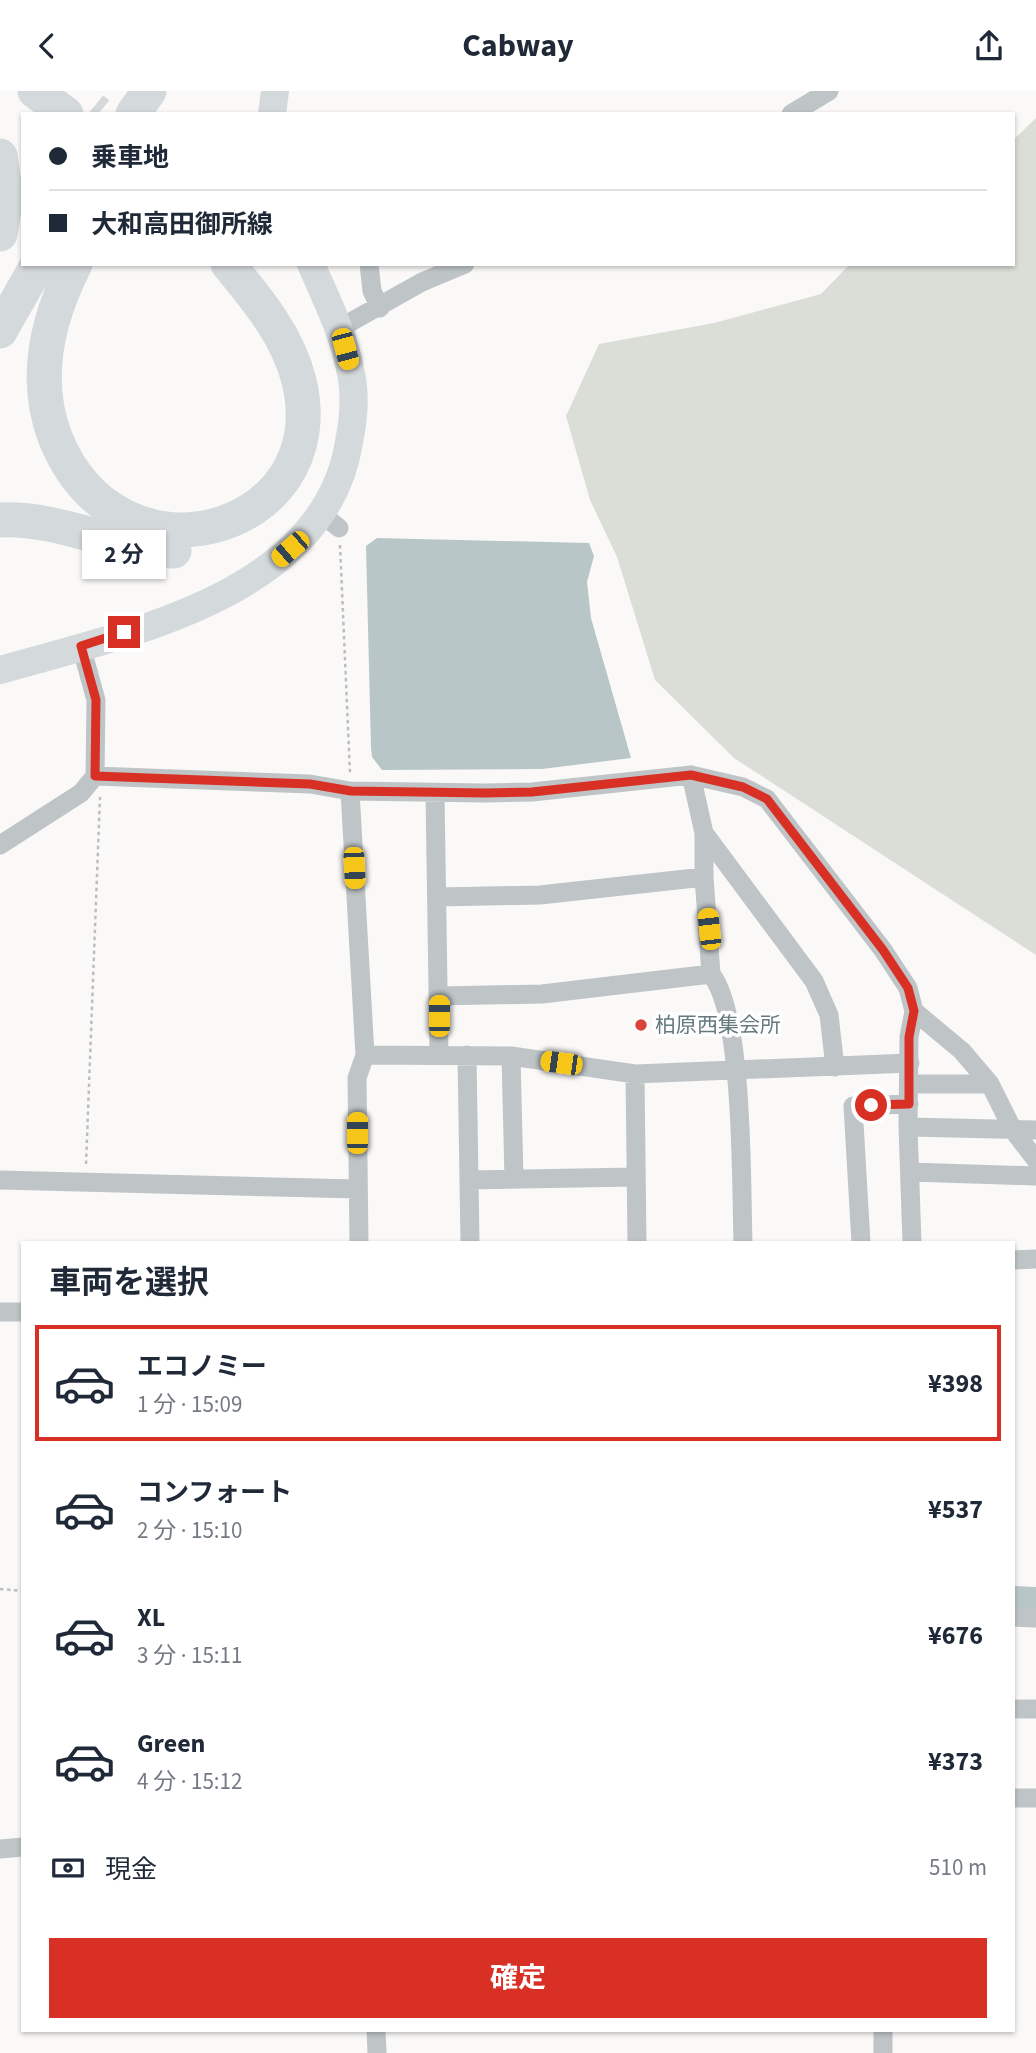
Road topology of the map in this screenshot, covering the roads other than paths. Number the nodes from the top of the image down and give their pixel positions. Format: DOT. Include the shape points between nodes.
graph roads {
  1 [pos="35,91"];
  2 [pos="149,91"];
  3 [pos="169,91"];
  4 [pos="275,91"];
  5 [pos="829,91"];
  6 [pos="75,105"];
  7 [pos="134,112"];
  8 [pos="155,112"];
  9 [pos="272,112"];
  10 [pos="794,112"];
  11 [pos="0,156"];
  12 [pos="0,234"];
  13 [pos="37,266"];
  14 [pos="74,266"];
  15 [pos="229,266"];
  16 [pos="254,266"];
  17 [pos="312,266"];
  18 [pos="369,266"];
  19 [pos="460,266"];
  20 [pos="380,308"];
  21 [pos="340,328"];
  22 [pos="0,331"];
  23 [pos="0,520"];
  24 [pos="81,646"];
  25 [pos="0,670"];
  26 [pos="691,775"];
  27 [pos="95,776"];
  28 [pos="351,791"];
  29 [pos="435,793"];
  30 [pos="704,832"];
  31 [pos="0,845"];
  32 [pos="704,877"];
  33 [pos="438,897"];
  34 [pos="711,974"];
  35 [pos="439,996"];
  36 [pos="914,1011"];
  37 [pos="365,1055"];
  38 [pos="439,1055"];
  39 [pos="467,1055"];
  40 [pos="511,1056"];
  41 [pos="910,1063"];
  42 [pos="835,1066"];
  43 [pos="735,1070"];
  44 [pos="635,1074"];
  45 [pos="990,1084"];
  46 [pos="909,1094"];
  47 [pos="908,1127"];
  48 [pos="1013,1130"];
  49 [pos="1036,1130"];
  50 [pos="1036,1160"];
  51 [pos="910,1172"];
  52 [pos="1036,1176"];
  53 [pos="636,1177"];
  54 [pos="514,1179"];
  55 [pos="0,1180"];
  56 [pos="469,1180"];
  57 [pos="357,1189"];
  58 [pos="359,1241"];
  59 [pos="470,1241"];
  60 [pos="637,1241"];
  61 [pos="743,1241"];
  62 [pos="861,1241"];
  63 [pos="912,1241"];
  64 [pos="1036,1259"];
  65 [pos="1015,1260"];
  66 [pos="0,1312"];
  67 [pos="21,1312"];
  68 [pos="1015,1618"];
  69 [pos="1036,1618"];
  70 [pos="1015,1709"];
  71 [pos="1036,1709"];
  72 [pos="1015,1798"];
  73 [pos="1036,1798"];
  74 [pos="21,1847"];
  75 [pos="0,1849"];
  76 [pos="376,2032"];
  77 [pos="883,2032"];
  78 [pos="377,2053"];
  79 [pos="883,2053"];
  1 -- 6 [label="highway"];
  2 -- 7 [label="highway"];
  3 -- 8 [label="highway"];
  4 -- 9 [label="main road"];
  5 -- 10 [label="street"];
  11 -- 12 [label="highway" via="6,198"];
  13 -- 22 [label="highway"];
  14 -- 15 [label="highway" via="52,321 43,371 44,397 60,448 73,471 106,506 145,526 187,531 230,521 264,500 289,466 302,424 299,381 281,336"];
  16 -- 23 [label="highway" via="292,317 320,383 322,427 317,450 309,472 284,508 246,537 184,552 138,548 32,521"];
  17 -- 21 [label="main road"];
  18 -- 20 [label="street" via="372,291"];
  19 -- 20 [label="street" via="422,282"];
  20 -- 21 [label="street"];
  21 -- 24 [label="main road" via="355,408 331,521 243,585 189,610"];
  24 -- 25 [label="main road"];
  24 -- 27 [label="street" via="96,700"];
  26 -- 29 [label="street" via="532,792"];
  26 -- 30 [label="street"];
  26 -- 36 [label="street" via="743,787 767,799 883,950 908,988"];
  27 -- 28 [label="street" via="310,784"];
  27 -- 31 [label="street" via="81,793"];
  28 -- 29 [label="street"];
  28 -- 37 [label="street"];
  29 -- 33 [label="street"];
  30 -- 32 [label="street"];
  30 -- 42 [label="street" via="814,981 829,1015"];
  32 -- 33 [label="street" via="540,895"];
  32 -- 34 [label="street"];
  33 -- 35 [label="street"];
  34 -- 35 [label="street" via="542,994"];
  34 -- 43 [label="street" via="719,984 733,1031"];
  35 -- 38 [label="street"];
  36 -- 41 [label="street"];
  36 -- 45 [label="street" via="962,1051"];
  37 -- 38 [label="street"];
  37 -- 57 [label="street" via="357,1078"];
  38 -- 39 [label="street"];
  39 -- 40 [label="street"];
  39 -- 56 [label="street"];
  40 -- 44 [label="street"];
  40 -- 54 [label="street"];
  41 -- 42 [label="street"];
  41 -- 46 [label="street"];
  42 -- 43 [label="street"];
  43 -- 44 [label="street"];
  43 -- 61 [label="street"];
  44 -- 53 [label="street"];
  45 -- 46 [label="street"];
  45 -- 48 [label="street"];
  46 -- 47 [label="street"];
  46 -- 62 [label="street" via="853,1106"];
  47 -- 48 [label="street"];
  47 -- 51 [label="street"];
  48 -- 49 [label="street"];
  48 -- 50 [label="street"];
  51 -- 52 [label="street"];
  51 -- 63 [label="street"];
  53 -- 54 [label="street"];
  53 -- 60 [label="street"];
  54 -- 56 [label="street"];
  55 -- 57 [label="street"];
  56 -- 59 [label="street"];
  57 -- 58 [label="street"];
  64 -- 65 [label="street"];
  66 -- 67 [label="street"];
  68 -- 69 [label="street"];
  70 -- 71 [label="street"];
  72 -- 73 [label="street"];
  74 -- 75 [label="street"];
  76 -- 78 [label="street"];
  77 -- 79 [label="street"];
}
